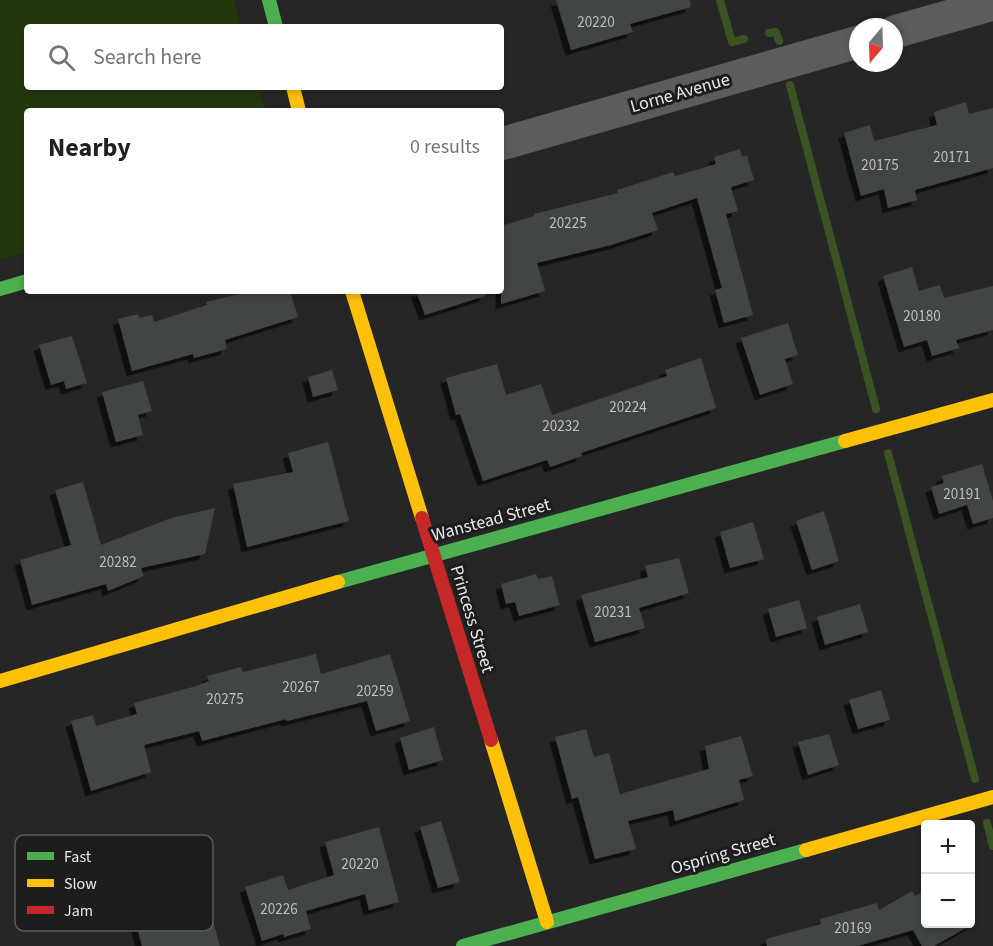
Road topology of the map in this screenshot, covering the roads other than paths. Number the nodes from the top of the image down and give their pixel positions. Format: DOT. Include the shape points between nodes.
graph roads {
  1 [pos="269,0"];
  2 [pos="993,4"];
  3 [pos="275,24"];
  4 [pos="903,29"];
  5 [pos="849,45"];
  6 [pos="294,90"];
  7 [pos="298,108"];
  8 [pos="504,143"];
  9 [pos="24,282"];
  10 [pos="0,289"];
  11 [pos="353,294"];
  12 [pos="993,400"];
  13 [pos="433,554"];
  14 [pos="0,681"];
  15 [pos="993,798"];
  16 [pos="547,922"];
  17 [pos="463,946"];
  1 -- 3 [label="street"];
  2 -- 4 [label="street"];
  5 -- 8 [label="street, Lorne Avenue"];
  6 -- 7 [label="street"];
  9 -- 10 [label="street"];
  11 -- 13 [label="street, Princess Street"];
  12 -- 13 [label="street, Wanstead Street"];
  13 -- 14 [label="street, Wanstead Street"];
  13 -- 16 [label="street, Princess Street"];
  15 -- 16 [label="street, Ospring Street"];
  16 -- 17 [label="street, Ospring Street"];
}
